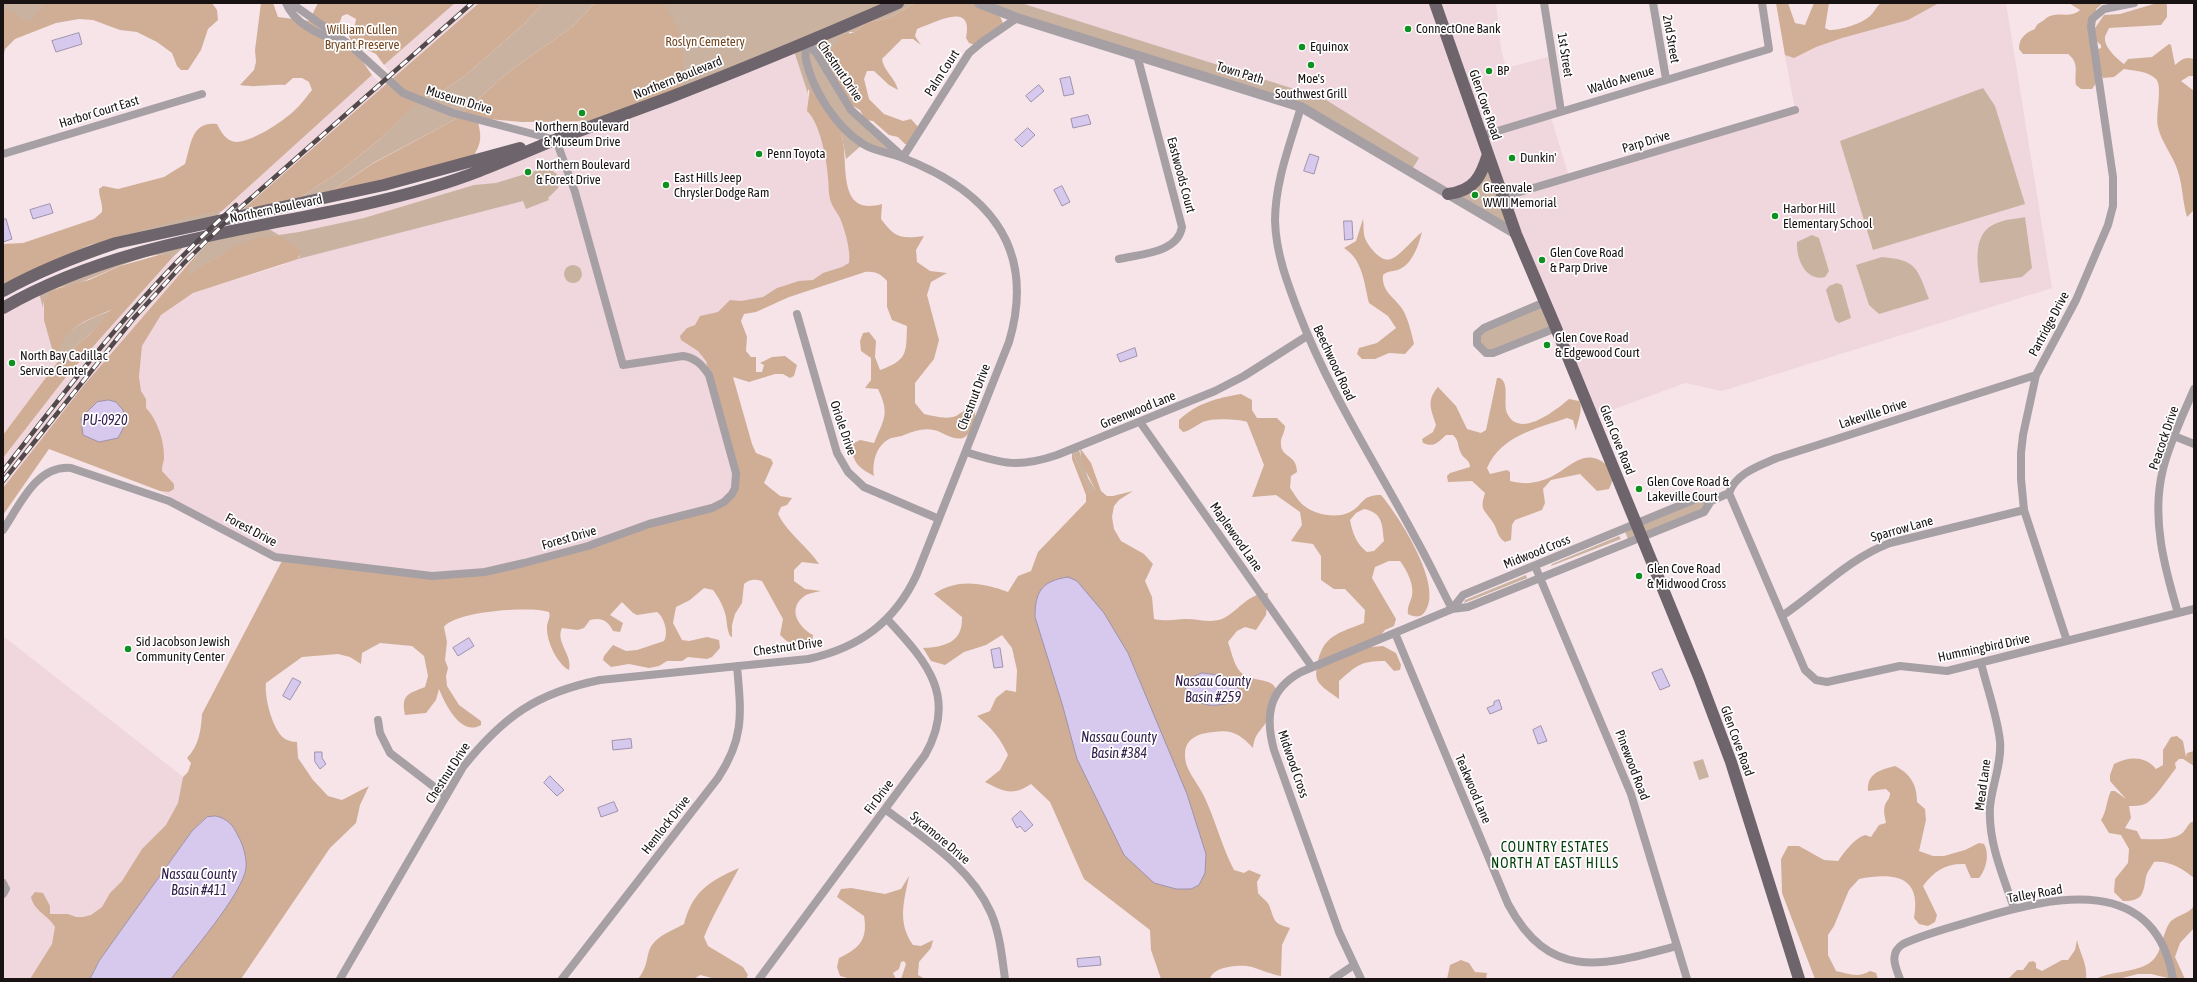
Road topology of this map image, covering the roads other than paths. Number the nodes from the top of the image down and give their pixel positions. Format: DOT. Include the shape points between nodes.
graph roads {
  1 [pos="286,3"];
  2 [pos="291,3"];
  3 [pos="898,3"];
  4 [pos="979,3"];
  5 [pos="1435,3"];
  6 [pos="1544,3"];
  7 [pos="1653,3"];
  8 [pos="1762,3"];
  9 [pos="2134,3"];
  10 [pos="1017,18"];
  11 [pos="806,42"];
  12 [pos="350,45"];
  13 [pos="1137,55"];
  14 [pos="1666,79"];
  15 [pos="202,94"];
  16 [pos="1301,107"];
  17 [pos="1795,110"];
  18 [pos="1561,111"];
  19 [pos="1481,136"];
  20 [pos="556,140"];
  21 [pos="3,154"];
  22 [pos="1488,154"];
  23 [pos="903,158"];
  24 [pos="1448,194"];
  25 [pos="1502,197"];
  26 [pos="1516,234"];
  27 [pos="1119,259"];
  28 [pos="3,291"];
  29 [pos="1545,302"];
  30 [pos="3,308"];
  31 [pos="798,314"];
  32 [pos="1556,328"];
  33 [pos="1308,336"];
  34 [pos="2036,375"];
  35 [pos="2194,389"];
  36 [pos="1140,422"];
  37 [pos="2174,436"];
  38 [pos="2194,444"];
  39 [pos="966,452"];
  40 [pos="1729,493"];
  41 [pos="1711,501"];
  42 [pos="2024,510"];
  43 [pos="939,519"];
  44 [pos="1635,524"];
  45 [pos="3,530"];
  46 [pos="1640,537"];
  47 [pos="1535,566"];
  48 [pos="1540,577"];
  49 [pos="1452,609"];
  50 [pos="2194,609"];
  51 [pos="2178,612"];
  52 [pos="1782,616"];
  53 [pos="888,620"];
  54 [pos="1395,633"];
  55 [pos="2067,641"];
  56 [pos="1981,663"];
  57 [pos="737,666"];
  58 [pos="1312,667"];
  59 [pos="378,720"];
  60 [pos="446,796"];
  61 [pos="885,809"];
  62 [pos="3,883"];
  63 [pos="3,894"];
  64 [pos="2014,908"];
  65 [pos="1677,946"];
  66 [pos="1354,964"];
  67 [pos="340,979"];
  68 [pos="562,979"];
  69 [pos="759,979"];
  70 [pos="1004,979"];
  71 [pos="1333,979"];
  72 [pos="1361,979"];
  73 [pos="1687,979"];
  74 [pos="1799,979"];
  75 [pos="1900,979"];
  76 [pos="2173,979"];
  1 -- 12 [label="street, Museum Drive" via="295,17 321,34"];
  2 -- 12 [label="street, Museum Drive"];
  3 -- 11 [label="main road, Northern Boulevard"];
  4 -- 10 [label="street, Town Path"];
  5 -- 19 [label="main road, Glen Cove Road"];
  6 -- 18 [label="street, 1st Street"];
  7 -- 14 [label="street, 2nd Street"];
  8 -- 14 [label="street, Waldo Avenue" via="1769,49"];
  9 -- 34 [label="street, Partridge Drive" via="2104,8 2093,16 2091,27 2113,177 2113,206 2108,225 2076,300"];
  10 -- 13 [label="street, Town Path"];
  10 -- 23 [label="street, Palm Court" via="969,53"];
  11 -- 20 [label="main road, Northern Boulevard"];
  11 -- 23 [label="street, Chestnut Drive" via="817,54 851,110"];
  11 -- 23 [label="street, Chestnut Drive" via="805,59 810,75 833,114 863,144"];
  12 -- 20 [label="street, Museum Drive" via="395,87 425,103 453,113"];
  13 -- 16 [label="street, Town Path"];
  13 -- 27 [label="street, Eastwoods Court" via="1182,227 1179,238 1168,247"];
  14 -- 18 [label="street, Waldo Avenue"];
  15 -- 21 [label="street, Harbor Court East"];
  16 -- 24 [label="street, Town Path"];
  16 -- 33 [label="street, Beechwood Road" via="1278,186 1275,221 1284,275"];
  17 -- 25 [label="street, Parp Drive"];
  18 -- 19 [label="street, Waldo Avenue"];
  19 -- 22 [label="main road, Glen Cove Road"];
  20 -- 28 [label="main road, Northern Boulevard" via="384,185 116,243 78,256"];
  20 -- 30 [label="main road, Northern Boulevard" via="470,176 394,198 116,259 38,289"];
  20 -- 45 [label="street, Forest Drive" via="575,192 623,365 683,356 701,364 709,375 736,473 735,488 724,502 712,508 649,524 588,546 524,563 485,572 432,576 275,557 169,501 71,468 57,468 42,475"];
  22 -- 24 [label="main road" via="1476,183 1466,190"];
  22 -- 25 [label="main road, Glen Cove Road"];
  23 -- 39 [label="street, Chestnut Drive" via="954,184 980,203 1004,236 1015,266 1018,292 1014,323"];
  24 -- 26 [label="street, Town Path"];
  25 -- 26 [label="main road, Glen Cove Road"];
  26 -- 29 [label="main road, Glen Cove Road"];
  29 -- 32 [label="main road, Glen Cove Road"];
  29 -- 32 [label="street" via="1484,328 1477,334 1477,344 1486,353 1493,354"];
  31 -- 43 [label="street, Oriole Drive" via="832,441 842,463 864,486"];
  32 -- 44 [label="main road, Glen Cove Road"];
  33 -- 36 [label="street, Greenwood Lane" via="1231,383"];
  33 -- 49 [label="street, Beechwood Road" via="1348,419 1416,539"];
  34 -- 40 [label="street, Lakeville Drive" via="1777,458 1744,474"];
  34 -- 42 [label="street, Partridge Drive" via="2022,435 2020,479"];
  35 -- 37 [label="street, Peacock Drive"];
  36 -- 39 [label="street, Greenwood Lane" via="1034,463 1015,464"];
  36 -- 58 [label="street, Maplewood Lane"];
  37 -- 38 [label="street"];
  37 -- 51 [label="street, Peacock Drive" via="2163,470 2159,506 2164,564"];
  39 -- 43 [label="street, Chestnut Drive"];
  40 -- 41 [label="street"];
  40 -- 52 [label="street, Hummingbird Drive"];
  41 -- 44 [label="street, Midwood Cross" via="1698,498"];
  41 -- 46 [label="street, Midwood Cross" via="1704,512"];
  42 -- 52 [label="street, Sparrow Lane" via="1904,539 1871,550 1847,565"];
  42 -- 55 [label="street, Partridge Drive"];
  43 -- 53 [label="street, Chestnut Drive" via="911,587"];
  44 -- 46 [label="main road, Glen Cove Road"];
  44 -- 47 [label="street, Midwood Cross"];
  46 -- 48 [label="street, Midwood Cross"];
  46 -- 74 [label="main road, Glen Cove Road" via="1699,677 1739,786"];
  47 -- 48 [label="street, Pinewood Road"];
  47 -- 49 [label="street, Midwood Cross" via="1463,595"];
  48 -- 49 [label="street, Midwood Cross" via="1468,607"];
  48 -- 65 [label="street, Pinewood Road" via="1632,794"];
  49 -- 54 [label="street, Midwood Cross"];
  50 -- 51 [label="street, Hummingbird Drive"];
  51 -- 55 [label="street, Hummingbird Drive"];
  52 -- 56 [label="street, Hummingbird Drive" via="1805,670 1820,682 1900,666 1942,671"];
  53 -- 57 [label="street, Chestnut Drive" via="848,647 822,656"];
  53 -- 61 [label="street, Fir Drive" via="913,646 930,670 939,702 938,727 930,746"];
  54 -- 58 [label="street, Midwood Cross"];
  54 -- 65 [label="street, Teakwood Lane" via="1508,904 1517,923 1527,935 1539,948 1561,960 1590,966 1610,964"];
  55 -- 56 [label="street, Hummingbird Drive"];
  56 -- 64 [label="street, Mead Lane" via="2000,740 2000,757 1990,806 1990,830"];
  57 -- 60 [label="street, Chestnut Drive" via="600,680 576,684 550,694 517,712 485,739 463,767"];
  57 -- 68 [label="street, Hemlock Drive" via="741,714 736,745 730,760"];
  58 -- 66 [label="street, Midwood Cross" via="1295,675 1276,694 1270,710 1269,733 1339,932"];
  59 -- 60 [label="street" via="380,733 390,753"];
  60 -- 67 [label="street, Chestnut Drive"];
  61 -- 69 [label="street, Fir Drive"];
  61 -- 70 [label="street, Sycamore Drive" via="953,862 976,886 991,914 1001,948"];
  62 -- 63 [label="street" via="6,889"];
  64 -- 75 [label="street, Talley Road" via="1903,944 1895,950 1894,956"];
  64 -- 76 [label="street, Talley Road" via="2072,900 2113,902 2124,906 2144,919 2157,933 2166,952"];
  65 -- 73 [label="street, Pinewood Road"];
  66 -- 71 [label="street"];
  66 -- 72 [label="street, Midwood Cross"];
}
